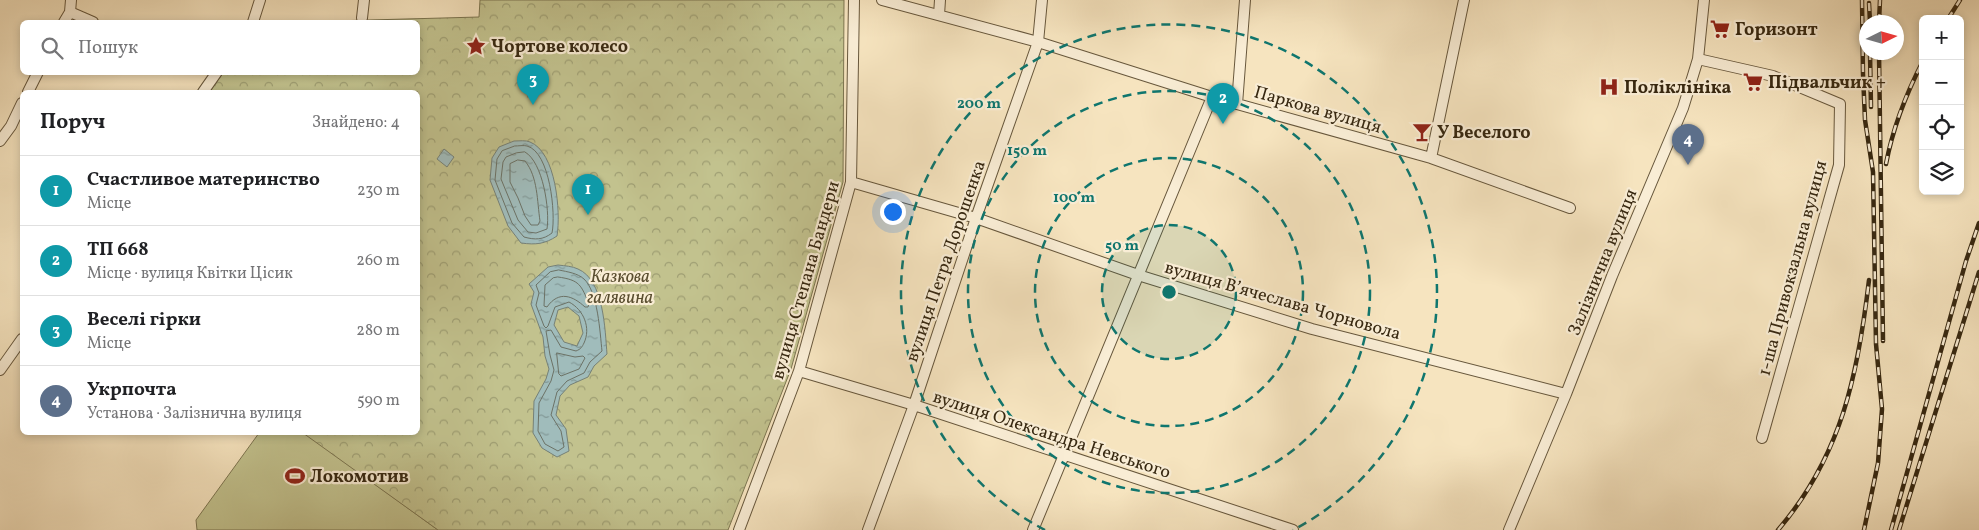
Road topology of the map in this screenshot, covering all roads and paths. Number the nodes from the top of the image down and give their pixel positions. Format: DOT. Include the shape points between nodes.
graph roads {
  1 [pos="71,0"];
  2 [pos="260,0"];
  3 [pos="364,0"];
  4 [pos="854,0"];
  5 [pos="882,0"];
  6 [pos="940,0"];
  7 [pos="1042,0"];
  8 [pos="1245,0"];
  9 [pos="1464,0"];
  10 [pos="1704,0"];
  11 [pos="70,12"];
  12 [pos="939,15"];
  13 [pos="362,18"];
  14 [pos="65,20"];
  15 [pos="88,20"];
  16 [pos="254,20"];
  17 [pos="1038,42"];
  18 [pos="1698,59"];
  19 [pos="36,75"];
  20 [pos="215,75"];
  21 [pos="29,90"];
  22 [pos="204,90"];
  23 [pos="1212,97"];
  24 [pos="1237,104"];
  25 [pos="20,107"];
  26 [pos="0,141"];
  27 [pos="1430,158"];
  28 [pos="851,182"];
  29 [pos="1570,208"];
  30 [pos="976,218"];
  31 [pos="1138,275"];
  32 [pos="20,342"];
  33 [pos="0,370"];
  34 [pos="799,371"];
  35 [pos="1566,394"];
  36 [pos="914,405"];
  37 [pos="1762,438"];
  38 [pos="1064,455"];
  39 [pos="739,530"];
  40 [pos="868,530"];
  41 [pos="1033,530"];
  42 [pos="1293,530"];
  43 [pos="1509,530"];
  1 -- 11 [label="street"];
  2 -- 16 [label="street"];
  3 -- 13 [label="street"];
  4 -- 28 [label="street, вулиця Степана Бандери"];
  5 -- 12 [label="street, Паркова вулиця"];
  6 -- 12 [label="street"];
  7 -- 17 [label="street, вулиця Петра Дорошенка"];
  8 -- 24 [label="street"];
  9 -- 27 [label="street"];
  10 -- 18 [label="street, Залізнична вулиця"];
  11 -- 14 [label="street"];
  11 -- 15 [label="street"];
  12 -- 17 [label="street, Паркова вулиця"];
  17 -- 23 [label="street, Паркова вулиця"];
  17 -- 30 [label="street, вулиця Петра Дорошенка"];
  18 -- 35 [label="street, Залізнична вулиця" via="1683,108"];
  18 -- 37 [label="street, 1-ша Привокзальна вулиця" via="1773,76 1840,104 1839,165"];
  19 -- 21 [label="street"];
  20 -- 22 [label="street"];
  23 -- 24 [label="street, Паркова вулиця"];
  23 -- 31 [label="street"];
  24 -- 27 [label="street, Паркова вулиця"];
  25 -- 26 [label="street"];
  27 -- 29 [label="street, Паркова вулиця"];
  28 -- 30 [label="street, вулиця Вʼячеслава Чорновола"];
  28 -- 34 [label="street, вулиця Степана Бандери"];
  30 -- 31 [label="street, вулиця Вʼячеслава Чорновола"];
  30 -- 36 [label="street, вулиця Петра Дорошенка"];
  31 -- 35 [label="street, вулиця Вʼячеслава Чорновола" via="1312,329"];
  31 -- 38 [label="street"];
  32 -- 33 [label="street"];
  34 -- 36 [label="street, вулиця Олександра Невського"];
  34 -- 39 [label="street, вулиця Степана Бандери"];
  35 -- 43 [label="street, Залізнична вулиця"];
  36 -- 38 [label="street, вулиця Олександра Невського"];
  36 -- 40 [label="street, вулиця Петра Дорошенка"];
  38 -- 41 [label="street"];
  38 -- 42 [label="street, вулиця Олександра Невського"];
}
